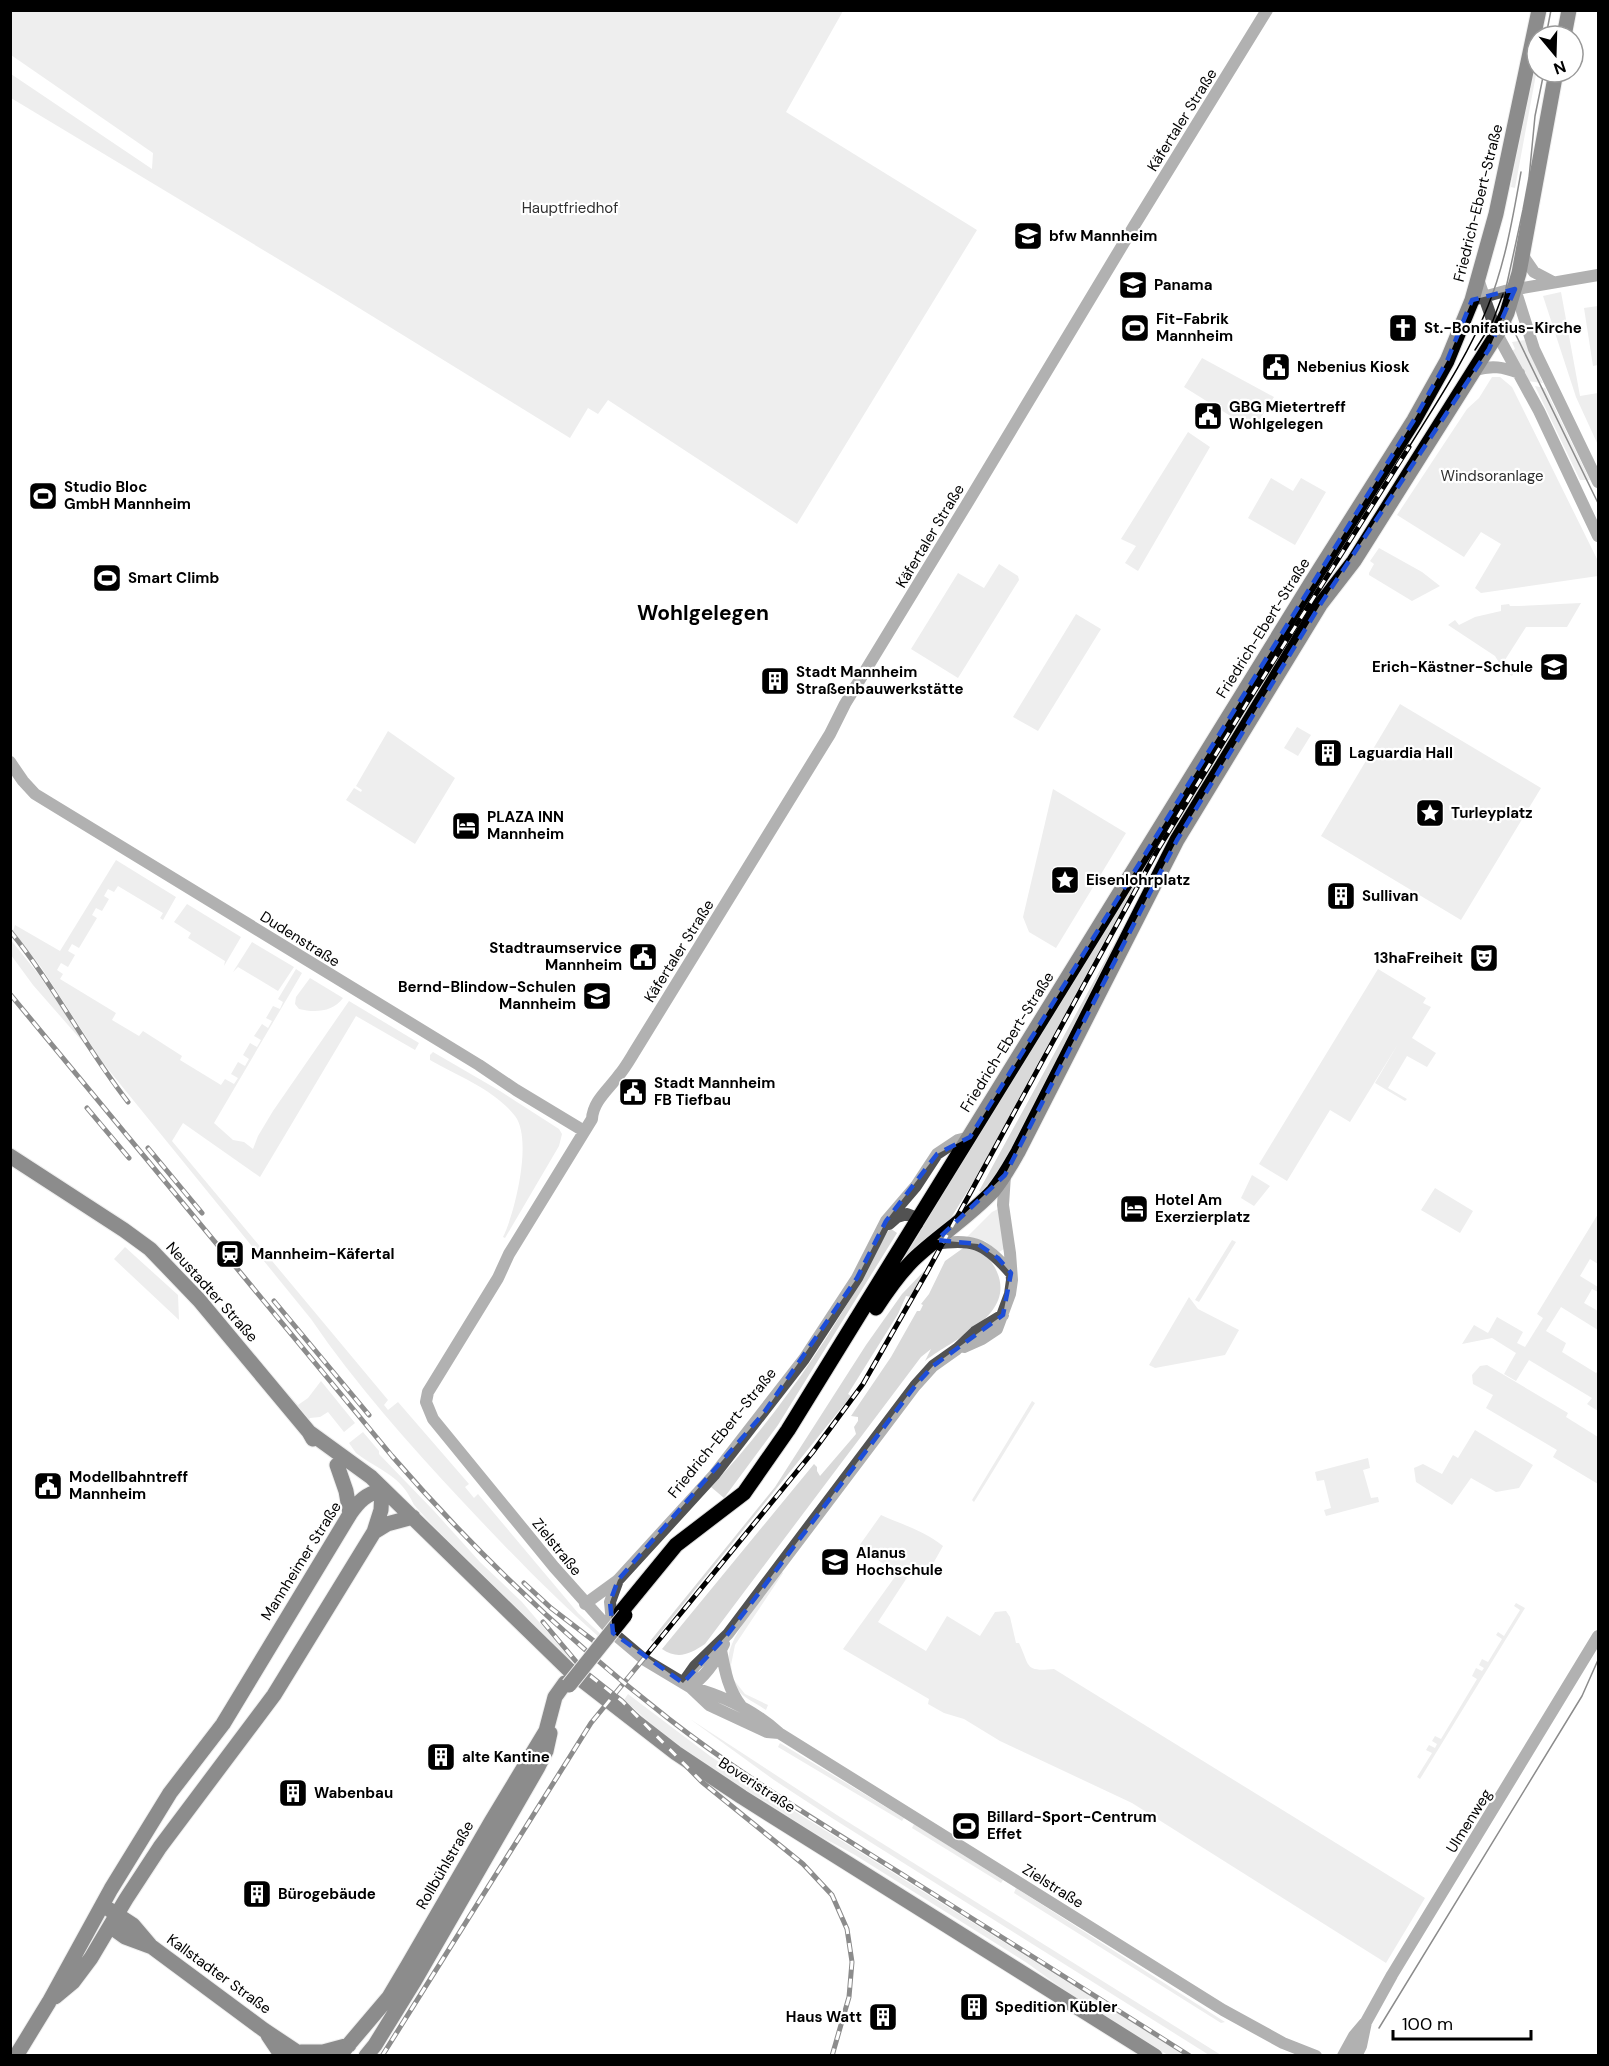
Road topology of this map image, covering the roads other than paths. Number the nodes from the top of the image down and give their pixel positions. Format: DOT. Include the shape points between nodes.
graph roads {
  1 [pos="1267,10"];
  2 [pos="1539,10"];
  3 [pos="1554,84"];
  4 [pos="1523,256"];
  5 [pos="1599,275"];
  6 [pos="1553,282"];
  7 [pos="1515,289"];
  8 [pos="1478,298"];
  9 [pos="1497,334"];
  10 [pos="1475,370"];
  11 [pos="1519,373"];
  12 [pos="1599,482"];
  13 [pos="1599,536"];
  14 [pos="10,762"];
  15 [pos="584,1131"];
  16 [pos="970,1137"];
  17 [pos="10,1156"];
  18 [pos="1005,1175"];
  19 [pos="917,1224"];
  20 [pos="879,1237"];
  21 [pos="932,1244"];
  22 [pos="1011,1273"];
  23 [pos="426,1402"];
  24 [pos="309,1432"];
  25 [pos="337,1465"];
  26 [pos="382,1490"];
  27 [pos="350,1514"];
  28 [pos="413,1517"];
  29 [pos="374,1532"];
  30 [pos="618,1580"];
  31 [pos="588,1607"];
  32 [pos="619,1610"];
  33 [pos="613,1633"];
  34 [pos="728,1634"];
  35 [pos="1599,1636"];
  36 [pos="721,1650"];
  37 [pos="567,1684"];
  38 [pos="686,1685"];
  39 [pos="742,1707"];
  40 [pos="779,1733"];
  41 [pos="192,1764"];
  42 [pos="204,1789"];
  43 [pos="170,1793"];
  44 [pos="189,1808"];
  45 [pos="102,1906"];
  46 [pos="114,1921"];
  47 [pos="81,1942"];
  48 [pos="91,1958"];
  49 [pos="49,2002"];
  50 [pos="1366,2022"];
  51 [pos="264,2030"];
  52 [pos="1283,2043"];
  53 [pos="344,2050"];
  54 [pos="1360,2052"];
  55 [pos="302,2054"];
  56 [pos="16,2055"];
  57 [pos="282,2055"];
  58 [pos="366,2055"];
  59 [pos="1155,2055"];
  60 [pos="1298,2055"];
  61 [pos="1316,2055"];
  62 [pos="1343,2055"];
  1 -- 15 [label="street, Käfertaler Straße" via="619,1076 613,1094"];
  2 -- 8 [label="main road, Friedrich-Ebert-Straße" via="1496,214 1478,279"];
  3 -- 4 [label="main road, Friedrich-Ebert-Straße"];
  4 -- 6 [label="street" via="1534,272"];
  4 -- 7 [label="main road, Friedrich-Ebert-Straße"];
  5 -- 6 [label="street"];
  6 -- 7 [label="street"];
  7 -- 8 [label="street"];
  7 -- 9 [label="main road, Friedrich-Ebert-Straße"];
  7 -- 12 [label="street" via="1534,349"];
  8 -- 9 [label="street"];
  8 -- 16 [label="main road, Friedrich-Ebert-Straße" via="1414,420"];
  9 -- 10 [label="main road, Friedrich-Ebert-Straße"];
  9 -- 11 [label="street"];
  10 -- 11 [label="street" via="1494,366"];
  10 -- 18 [label="main road, Friedrich-Ebert-Straße" via="1354,561 1320,605 1177,840"];
  11 -- 13 [label="street"];
  14 -- 15 [label="street, Dudenstraße" via="35,794"];
  15 -- 23 [label="street, Käfertaler Straße" via="428,1392"];
  16 -- 19 [label="main road, Friedrich-Ebert-Straße"];
  16 -- 20 [label="street, Friedrich-Ebert-Straße" via="937,1154 886,1221"];
  17 -- 24 [label="main road, Neustadter Straße" via="150,1250 199,1300"];
  18 -- 21 [label="main road, Friedrich-Ebert-Straße" via="973,1210"];
  18 -- 22 [label="street, Friedrich-Ebert-Straße" via="1003,1209"];
  19 -- 20 [label="street, Friedrich-Ebert-Straße" via="915,1217 904,1214"];
  19 -- 32 [label="main road, Friedrich-Ebert-Straße" via="762,1470 744,1493 676,1545"];
  20 -- 30 [label="street, Friedrich-Ebert-Straße" via="804,1359 714,1476"];
  21 -- 22 [label="street" via="978,1244"];
  21 -- 32 [label="main road, Friedrich-Ebert-Straße" via="888,1290 765,1480 689,1541"];
  22 -- 34 [label="street, Friedrich-Ebert-Straße" via="1003,1315 975,1332 915,1386"];
  23 -- 31 [label="street, Zielstraße" via="433,1419"];
  24 -- 25 [label="main road, Neustadter Straße"];
  24 -- 26 [label="main road, Neustadter Straße" via="366,1473"];
  25 -- 26 [label="main road, Neustadter Straße"];
  25 -- 27 [label="main road"];
  26 -- 27 [label="main road, Mannheimer Straße" via="366,1496"];
  26 -- 28 [label="main road, Boveristraße"];
  26 -- 29 [label="main road, Mannheimer Straße"];
  27 -- 29 [label="main road" via="366,1514"];
  27 -- 41 [label="main road, Mannheimer Straße" via="223,1724"];
  28 -- 29 [label="main road"];
  28 -- 59 [label="main road, Boveristraße" via="563,1664 676,1753"];
  29 -- 42 [label="main road, Mannheimer Straße" via="274,1695"];
  30 -- 31 [label="street, Friedrich-Ebert-Straße"];
  30 -- 32 [label="street, Friedrich-Ebert-Straße"];
  31 -- 32 [label="street, Friedrich-Ebert-Straße"];
  31 -- 33 [label="street, Zielstraße"];
  32 -- 33 [label="street, Friedrich-Ebert-Straße"];
  32 -- 37 [label="main road, bridge"];
  33 -- 38 [label="street, Zielstraße" via="645,1660"];
  34 -- 36 [label="street, Friedrich-Ebert-Straße"];
  34 -- 38 [label="street, Friedrich-Ebert-Straße" via="695,1666"];
  35 -- 50 [label="street, Ulmenweg"];
  36 -- 38 [label="street, Friedrich-Ebert-Straße" via="700,1680"];
  36 -- 39 [label="street" via="729,1687"];
  37 -- 53 [label="main road, Rollbühlstraße" via="555,1697 546,1731 389,1997"];
  37 -- 58 [label="main road, Rollbühlstraße" via="542,1759 415,1980"];
  38 -- 39 [label="street, Zielstraße"];
  38 -- 40 [label="street, Zielstraße" via="709,1705 767,1732"];
  39 -- 40 [label="street, Zielstraße" via="766,1720"];
  40 -- 52 [label="street, Zielstraße" via="1223,2010"];
  41 -- 42 [label="main road" via="194,1785"];
  41 -- 43 [label="main road, Mannheimer Straße"];
  42 -- 44 [label="main road, Mannheimer Straße"];
  43 -- 44 [label="main road" via="182,1794"];
  43 -- 45 [label="main road, Mannheimer Straße"];
  44 -- 46 [label="main road, Mannheimer Straße"];
  45 -- 46 [label="main road"];
  45 -- 47 [label="main road, Mannheimer Straße"];
  46 -- 48 [label="main road, Mannheimer Straße"];
  46 -- 51 [label="main road, Kallstadter Straße" via="125,1937 152,1947"];
  47 -- 48 [label="main road"];
  47 -- 49 [label="main road, Mannheimer Straße"];
  48 -- 49 [label="main road, Mannheimer Straße"];
  49 -- 56 [label="main road, Mannheimer Straße"];
  50 -- 54 [label="street, Ulmenweg"];
  50 -- 62 [label="street, Ulmenweg"];
  51 -- 55 [label="main road, Kallstadter Straße"];
  51 -- 57 [label="main road, Kallstadter Straße"];
  52 -- 60 [label="street"];
  52 -- 61 [label="street, Zielstraße"];
  53 -- 55 [label="main road"];
}
